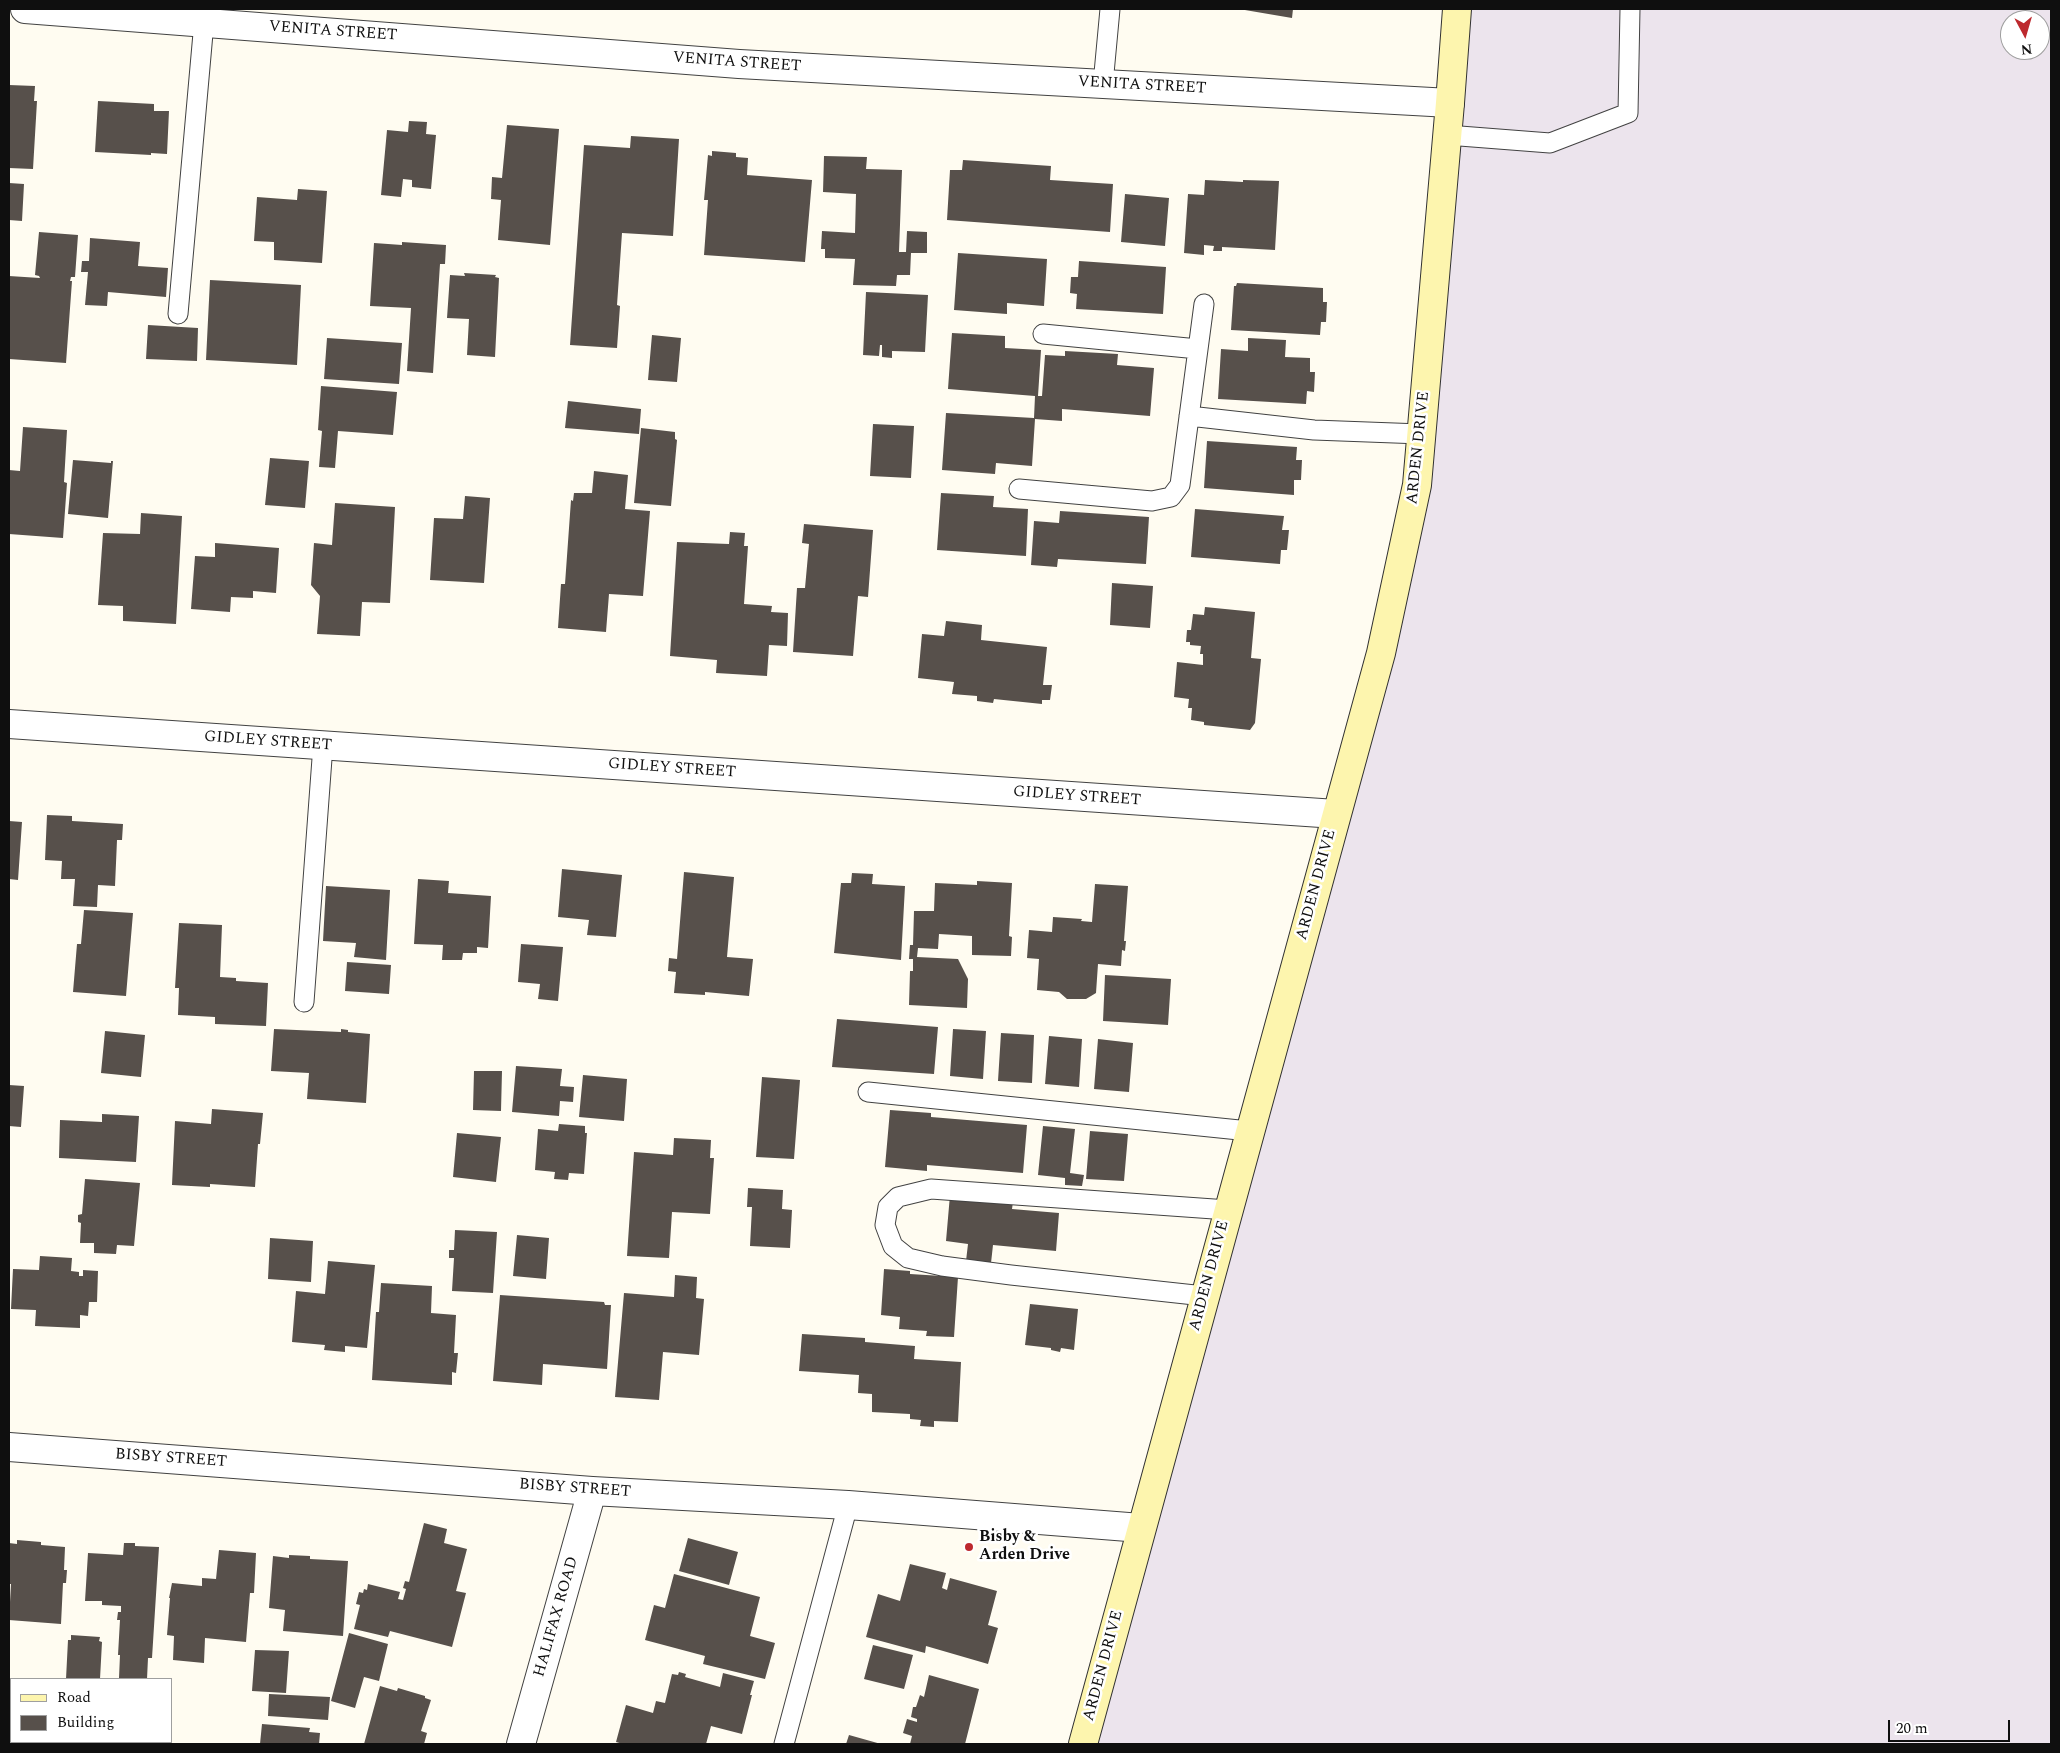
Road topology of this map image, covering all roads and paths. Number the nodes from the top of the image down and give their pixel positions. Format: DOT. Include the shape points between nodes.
graph roads {
  1 [pos="25,9"];
  2 [pos="1110,9"];
  3 [pos="1457,9"];
  4 [pos="1630,9"];
  5 [pos="204,22"];
  6 [pos="1104,84"];
  7 [pos="1450,103"];
  8 [pos="1447,135"];
  9 [pos="1204,304"];
  10 [pos="178,314"];
  11 [pos="1043,334"];
  12 [pos="1198,349"];
  13 [pos="1189,416"];
  14 [pos="1422,434"];
  15 [pos="1019,490"];
  16 [pos="9,724"];
  17 [pos="323,745"];
  18 [pos="1336,814"];
  19 [pos="304,1002"];
  20 [pos="868,1092"];
  21 [pos="1249,1131"];
  22 [pos="1228,1210"];
  23 [pos="1204,1296"];
  24 [pos="9,1447"];
  25 [pos="592,1491"];
  26 [pos="848,1505"];
  27 [pos="1141,1528"];
  28 [pos="521,1744"];
  29 [pos="784,1744"];
  30 [pos="1083,1744"];
  1 -- 5 [label="street, VENITA STREET"];
  2 -- 6 [label="lane"];
  3 -- 7 [label="street, ARDEN DRIVE"];
  4 -- 8 [label="lane" via="1628,113 1550,143"];
  5 -- 6 [label="street, VENITA STREET" via="740,64"];
  5 -- 10 [label="lane"];
  6 -- 7 [label="street, VENITA STREET"];
  7 -- 8 [label="street, ARDEN DRIVE"];
  8 -- 14 [label="street, ARDEN DRIVE"];
  9 -- 12 [label="lane"];
  11 -- 12 [label="lane"];
  12 -- 13 [label="lane"];
  13 -- 14 [label="lane" via="1314,430"];
  13 -- 15 [label="lane" via="1180,485 1171,497 1152,501"];
  14 -- 18 [label="street, ARDEN DRIVE" via="1417,485 1381,652"];
  16 -- 17 [label="street, GIDLEY STREET"];
  17 -- 18 [label="street, GIDLEY STREET"];
  17 -- 19 [label="lane"];
  18 -- 21 [label="street, ARDEN DRIVE"];
  20 -- 21 [label="lane"];
  21 -- 22 [label="street, ARDEN DRIVE"];
  22 -- 23 [label="street, ARDEN DRIVE"];
  22 -- 23 [label="lane" via="931,1189 898,1197 888,1207 885,1225 893,1246 908,1258 1011,1275"];
  23 -- 27 [label="street, ARDEN DRIVE"];
  24 -- 25 [label="street, BISBY STREET"];
  25 -- 26 [label="street, BISBY STREET"];
  25 -- 28 [label="street, HALIFAX ROAD"];
  26 -- 27 [label="street, BISBY STREET"];
  26 -- 29 [label="lane"];
  27 -- 30 [label="street, ARDEN DRIVE"];
}
